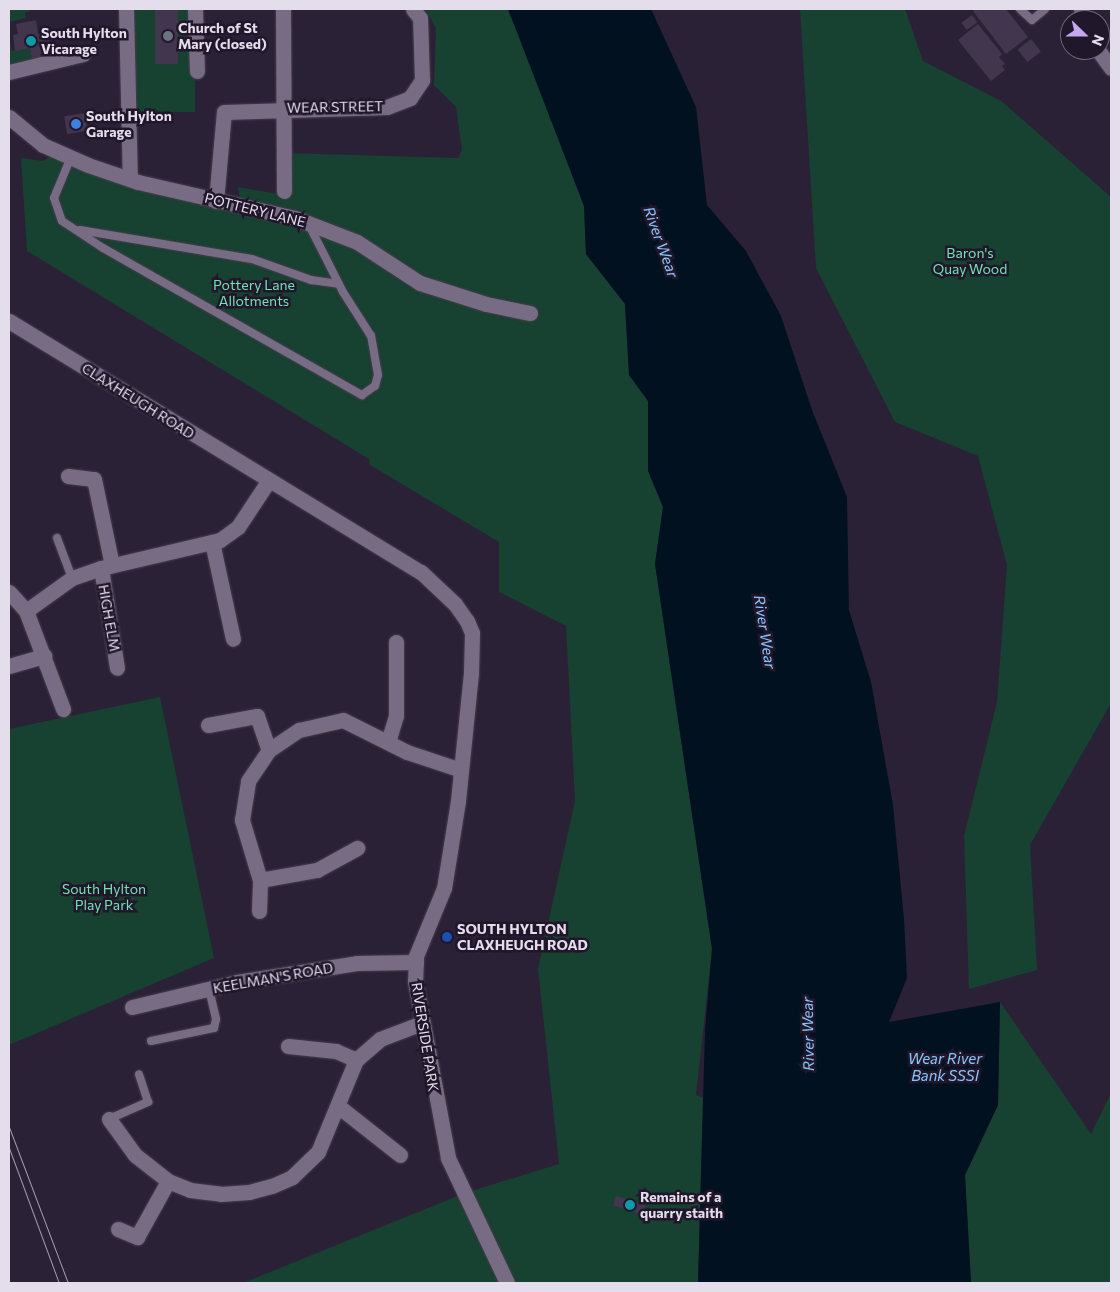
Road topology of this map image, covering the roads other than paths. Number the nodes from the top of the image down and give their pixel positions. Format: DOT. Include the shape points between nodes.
graph roads {
  1 [pos="126,9"];
  2 [pos="195,9"];
  3 [pos="282,9"];
  4 [pos="413,9"];
  5 [pos="1020,9"];
  6 [pos="1045,9"];
  7 [pos="83,54"];
  8 [pos="196,71"];
  9 [pos="9,72"];
  10 [pos="282,108"];
  11 [pos="9,117"];
  12 [pos="70,157"];
  13 [pos="130,179"];
  14 [pos="284,191"];
  15 [pos="216,201"];
  16 [pos="308,223"];
  17 [pos="74,228"];
  18 [pos="339,284"];
  19 [pos="530,313"];
  20 [pos="9,321"];
  21 [pos="68,476"];
  22 [pos="269,480"];
  23 [pos="57,538"];
  24 [pos="212,542"];
  25 [pos="106,566"];
  26 [pos="72,578"];
  27 [pos="9,592"];
  28 [pos="26,611"];
  29 [pos="472,633"];
  30 [pos="233,639"];
  31 [pos="396,642"];
  32 [pos="45,656"];
  33 [pos="9,666"];
  34 [pos="117,668"];
  35 [pos="63,709"];
  36 [pos="208,726"];
  37 [pos="388,742"];
  38 [pos="269,750"];
  39 [pos="461,770"];
  40 [pos="357,848"];
  41 [pos="260,880"];
  42 [pos="259,911"];
  43 [pos="416,962"];
  44 [pos="209,989"];
  45 [pos="132,1007"];
  46 [pos="422,1023"];
  47 [pos="151,1041"];
  48 [pos="288,1046"];
  49 [pos="356,1060"];
  50 [pos="139,1074"];
  51 [pos="338,1106"];
  52 [pos="109,1119"];
  53 [pos="400,1155"];
  54 [pos="168,1181"];
  55 [pos="118,1229"];
  56 [pos="507,1283"];
  1 -- 13 [label="street"];
  2 -- 8 [label="street"];
  3 -- 10 [label="street"];
  4 -- 10 [label="street, WEAR STREET" via="420,18 422,80 410,98 387,107"];
  5 -- 6 [label="lane" via="1032,20"];
  7 -- 9 [label="street"];
  10 -- 14 [label="street"];
  10 -- 15 [label="street, WEAR STREET" via="224,112"];
  11 -- 12 [label="street, POTTERY LANE" via="43,145"];
  12 -- 13 [label="street, POTTERY LANE"];
  12 -- 17 [label="lane" via="54,198 62,221"];
  13 -- 15 [label="street, POTTERY LANE"];
  15 -- 16 [label="street, POTTERY LANE"];
  16 -- 18 [label="lane"];
  16 -- 19 [label="street, POTTERY LANE" via="356,242 420,283 486,304"];
  17 -- 18 [label="lane" via="252,259 311,280"];
  17 -- 18 [label="lane" via="338,384 362,395 375,386 378,361 371,336"];
  20 -- 22 [label="street, CLAXHEUGH ROAD"];
  21 -- 25 [label="street, HIGH ELM" via="94,480"];
  22 -- 24 [label="street" via="238,528"];
  22 -- 29 [label="street, CLAXHEUGH ROAD" via="422,572 455,604"];
  23 -- 26 [label="lane"];
  24 -- 25 [label="street"];
  24 -- 30 [label="street"];
  25 -- 26 [label="street"];
  25 -- 34 [label="street, HIGH ELM"];
  26 -- 28 [label="street"];
  27 -- 28 [label="street"];
  28 -- 32 [label="street"];
  29 -- 39 [label="street, RIVERSIDE PARK"];
  31 -- 37 [label="street" via="396,716"];
  32 -- 33 [label="street"];
  32 -- 35 [label="street"];
  36 -- 38 [label="street" via="257,716"];
  37 -- 38 [label="street" via="343,720 300,730"];
  37 -- 39 [label="street"];
  38 -- 41 [label="street" via="248,781 242,820"];
  39 -- 43 [label="street, RIVERSIDE PARK" via="444,888"];
  40 -- 41 [label="street" via="316,870"];
  41 -- 42 [label="street"];
  43 -- 44 [label="street, KEELMAN'S ROAD" via="357,963"];
  43 -- 46 [label="street, RIVERSIDE PARK" via="415,981"];
  44 -- 45 [label="street, KEELMAN'S ROAD"];
  44 -- 47 [label="lane" via="216,1019 214,1028"];
  46 -- 49 [label="street" via="380,1039"];
  46 -- 56 [label="street, RIVERSIDE PARK" via="448,1158"];
  48 -- 49 [label="street" via="336,1051"];
  49 -- 51 [label="street"];
  50 -- 52 [label="lane" via="148,1102"];
  51 -- 53 [label="street"];
  51 -- 54 [label="street" via="318,1152 292,1177 272,1186 221,1194 190,1190"];
  52 -- 54 [label="street" via="134,1155"];
  54 -- 55 [label="street" via="137,1237"];
}
